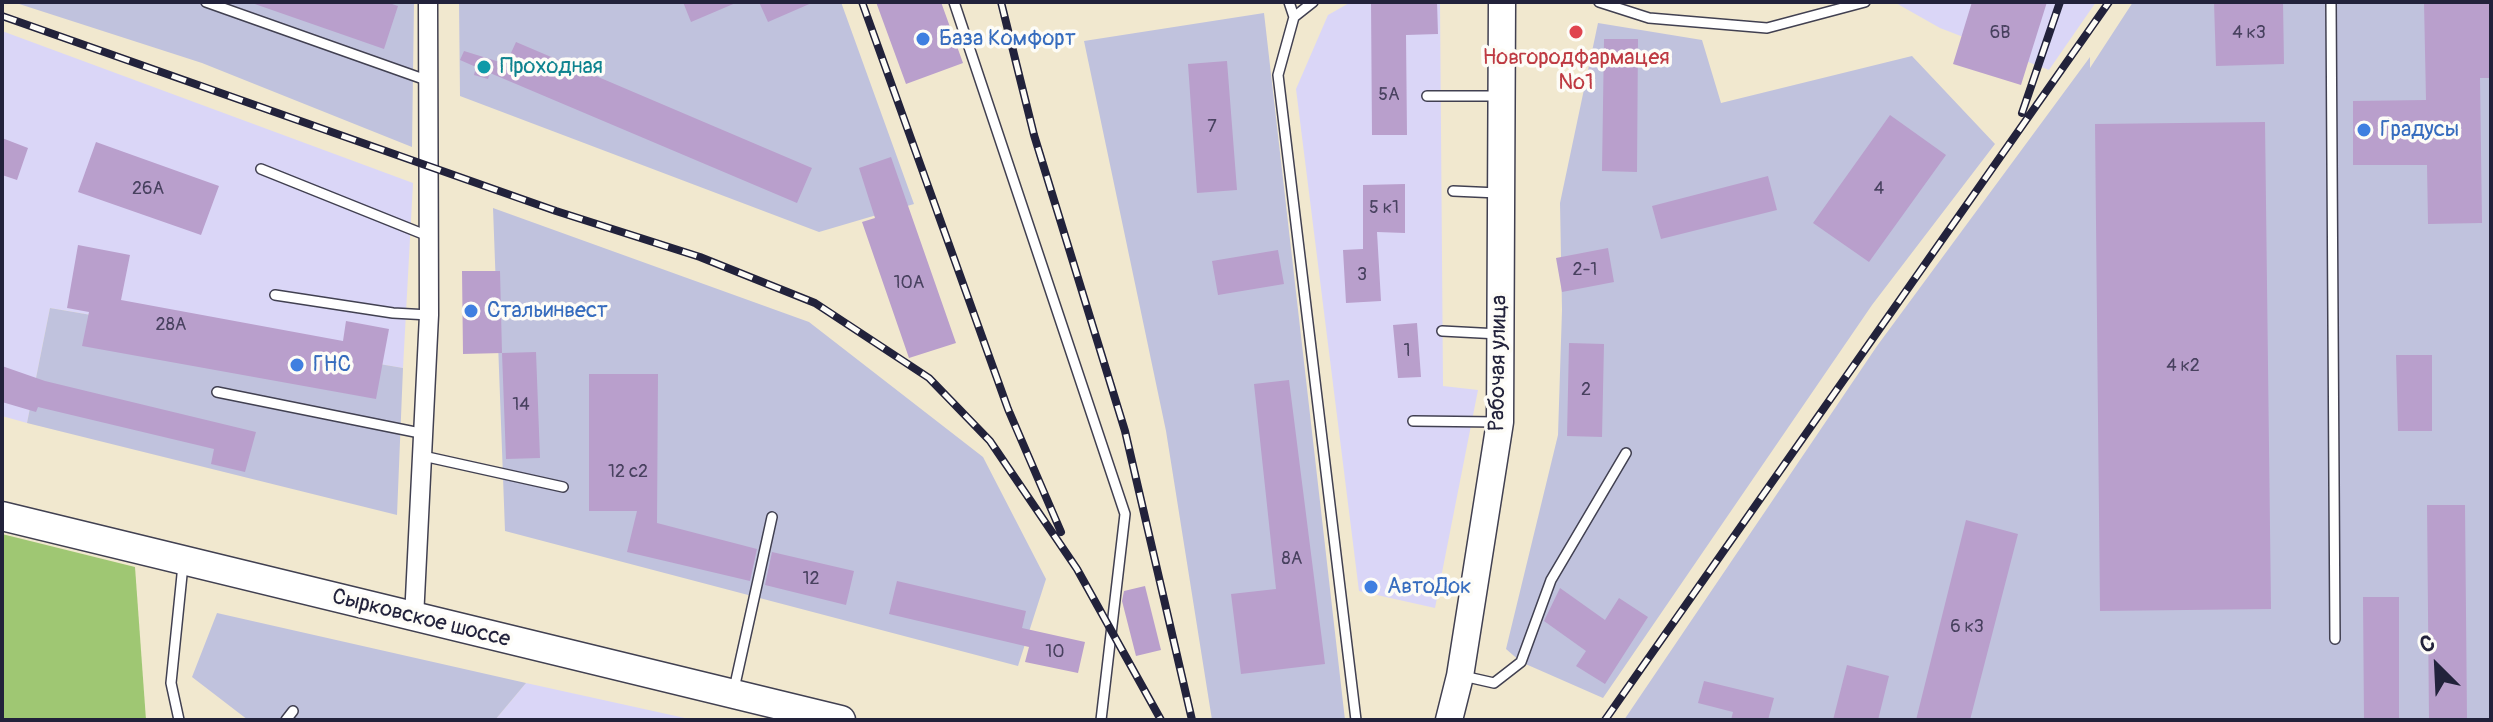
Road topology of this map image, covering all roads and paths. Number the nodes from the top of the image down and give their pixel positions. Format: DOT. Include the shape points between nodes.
graph roads {
  1 [pos="206,2"];
  2 [pos="428,2"];
  3 [pos="954,2"];
  4 [pos="1289,2"];
  5 [pos="1313,2"];
  6 [pos="1502,2"];
  7 [pos="1599,2"];
  8 [pos="1865,2"];
  9 [pos="2331,2"];
  10 [pos="1294,17"];
  11 [pos="429,81"];
  12 [pos="1427,96"];
  13 [pos="1501,96"];
  14 [pos="261,169"];
  15 [pos="1453,191"];
  16 [pos="1501,193"];
  17 [pos="430,237"];
  18 [pos="275,295"];
  19 [pos="429,315"];
  20 [pos="1442,331"];
  21 [pos="1501,334"];
  22 [pos="217,392"];
  23 [pos="1413,421"];
  24 [pos="1500,422"];
  25 [pos="425,434"];
  26 [pos="1626,453"];
  27 [pos="423,456"];
  28 [pos="563,487"];
  29 [pos="2,516"];
  30 [pos="772,517"];
  31 [pos="183,561"];
  32 [pos="414,618"];
  33 [pos="2335,639"];
  34 [pos="1460,676"];
  35 [pos="733,693"];
  36 [pos="293,711"];
  37 [pos="179,720"];
  38 [pos="286,720"];
  39 [pos="841,720"];
  40 [pos="1101,720"];
  41 [pos="1356,720"];
  42 [pos="1449,720"];
  1 -- 11 [label="lane"];
  2 -- 11 [label="street"];
  3 -- 40 [label="lane" via="1125,514"];
  4 -- 10 [label="lane"];
  5 -- 10 [label="lane"];
  6 -- 13 [label="main road, Рабочая улица"];
  7 -- 8 [label="lane" via="1649,18 1767,28"];
  9 -- 33 [label="lane"];
  10 -- 41 [label="lane" via="1278,75"];
  11 -- 17 [label="street"];
  12 -- 13 [label="lane"];
  13 -- 16 [label="main road, Рабочая улица"];
  14 -- 17 [label="lane"];
  15 -- 16 [label="lane"];
  16 -- 21 [label="main road, Рабочая улица"];
  17 -- 19 [label="street"];
  18 -- 19 [label="lane"];
  19 -- 25 [label="street"];
  20 -- 21 [label="lane"];
  21 -- 24 [label="main road, Рабочая улица"];
  22 -- 25 [label="lane"];
  23 -- 24 [label="lane"];
  24 -- 34 [label="main road, Рабочая улица"];
  25 -- 27 [label="street"];
  26 -- 34 [label="lane" via="1551,580 1521,662 1494,683"];
  27 -- 28 [label="lane"];
  27 -- 32 [label="street"];
  29 -- 31 [label="main road, Сырковское шоссе"];
  30 -- 35 [label="lane"];
  31 -- 32 [label="main road, Сырковское шоссе"];
  31 -- 37 [label="lane" via="171,683"];
  32 -- 35 [label="main road, Сырковское шоссе"];
  34 -- 42 [label="main road, Рабочая улица"];
  35 -- 39 [label="main road, Сырковское шоссе"];
  36 -- 38 [label="lane"];
}
